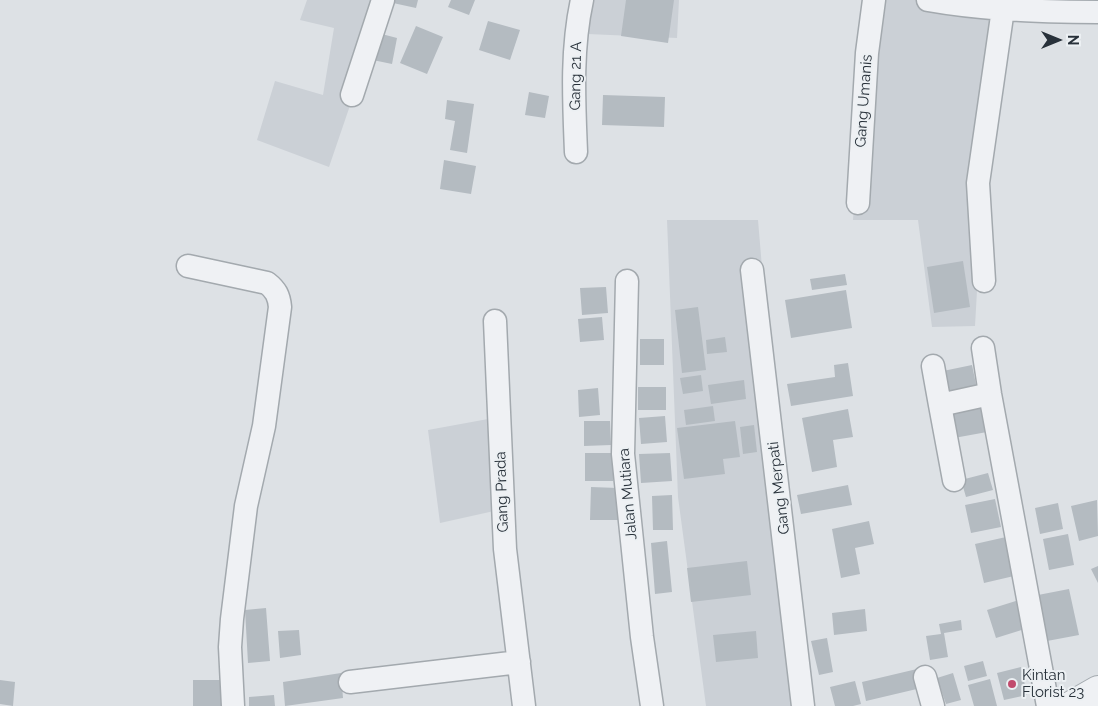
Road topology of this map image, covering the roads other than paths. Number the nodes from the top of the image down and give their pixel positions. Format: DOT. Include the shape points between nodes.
graph roads {
  1 [pos="383,0"];
  2 [pos="582,0"];
  3 [pos="874,0"];
  4 [pos="928,0"];
  5 [pos="951,2"];
  6 [pos="1003,9"];
  7 [pos="1098,12"];
  8 [pos="352,95"];
  9 [pos="576,152"];
  10 [pos="858,203"];
  11 [pos="188,266"];
  12 [pos="752,270"];
  13 [pos="627,281"];
  14 [pos="984,281"];
  15 [pos="495,321"];
  16 [pos="983,348"];
  17 [pos="933,366"];
  18 [pos="990,394"];
  19 [pos="940,405"];
  20 [pos="954,480"];
  21 [pos="519,662"];
  22 [pos="925,677"];
  23 [pos="350,682"];
  24 [pos="1098,690"];
  25 [pos="233,706"];
  26 [pos="524,706"];
  27 [pos="652,706"];
  28 [pos="803,706"];
  29 [pos="933,706"];
  30 [pos="1048,706"];
  31 [pos="1070,706"];
  1 -- 8 [label="street"];
  2 -- 9 [label="street, Gang 21 A" via="573,89"];
  3 -- 10 [label="street, Gang Umanis" via="867,53"];
  4 -- 5 [label="street"];
  5 -- 6 [label="street"];
  6 -- 7 [label="street"];
  6 -- 14 [label="street" via="978,184"];
  11 -- 25 [label="street" via="267,283 279,297 264,426 246,506 232,619"];
  12 -- 28 [label="street, Gang Merpati"];
  13 -- 27 [label="street, Jalan Mutiara" via="623,454"];
  15 -- 21 [label="street, Gang Prada" via="505,549"];
  16 -- 18 [label="street"];
  17 -- 19 [label="street"];
  18 -- 19 [label="street"];
  18 -- 30 [label="street"];
  19 -- 20 [label="street"];
  21 -- 23 [label="street"];
  21 -- 26 [label="street, Gang Prada"];
  22 -- 29 [label="street"];
  24 -- 31 [label="street"];
}
